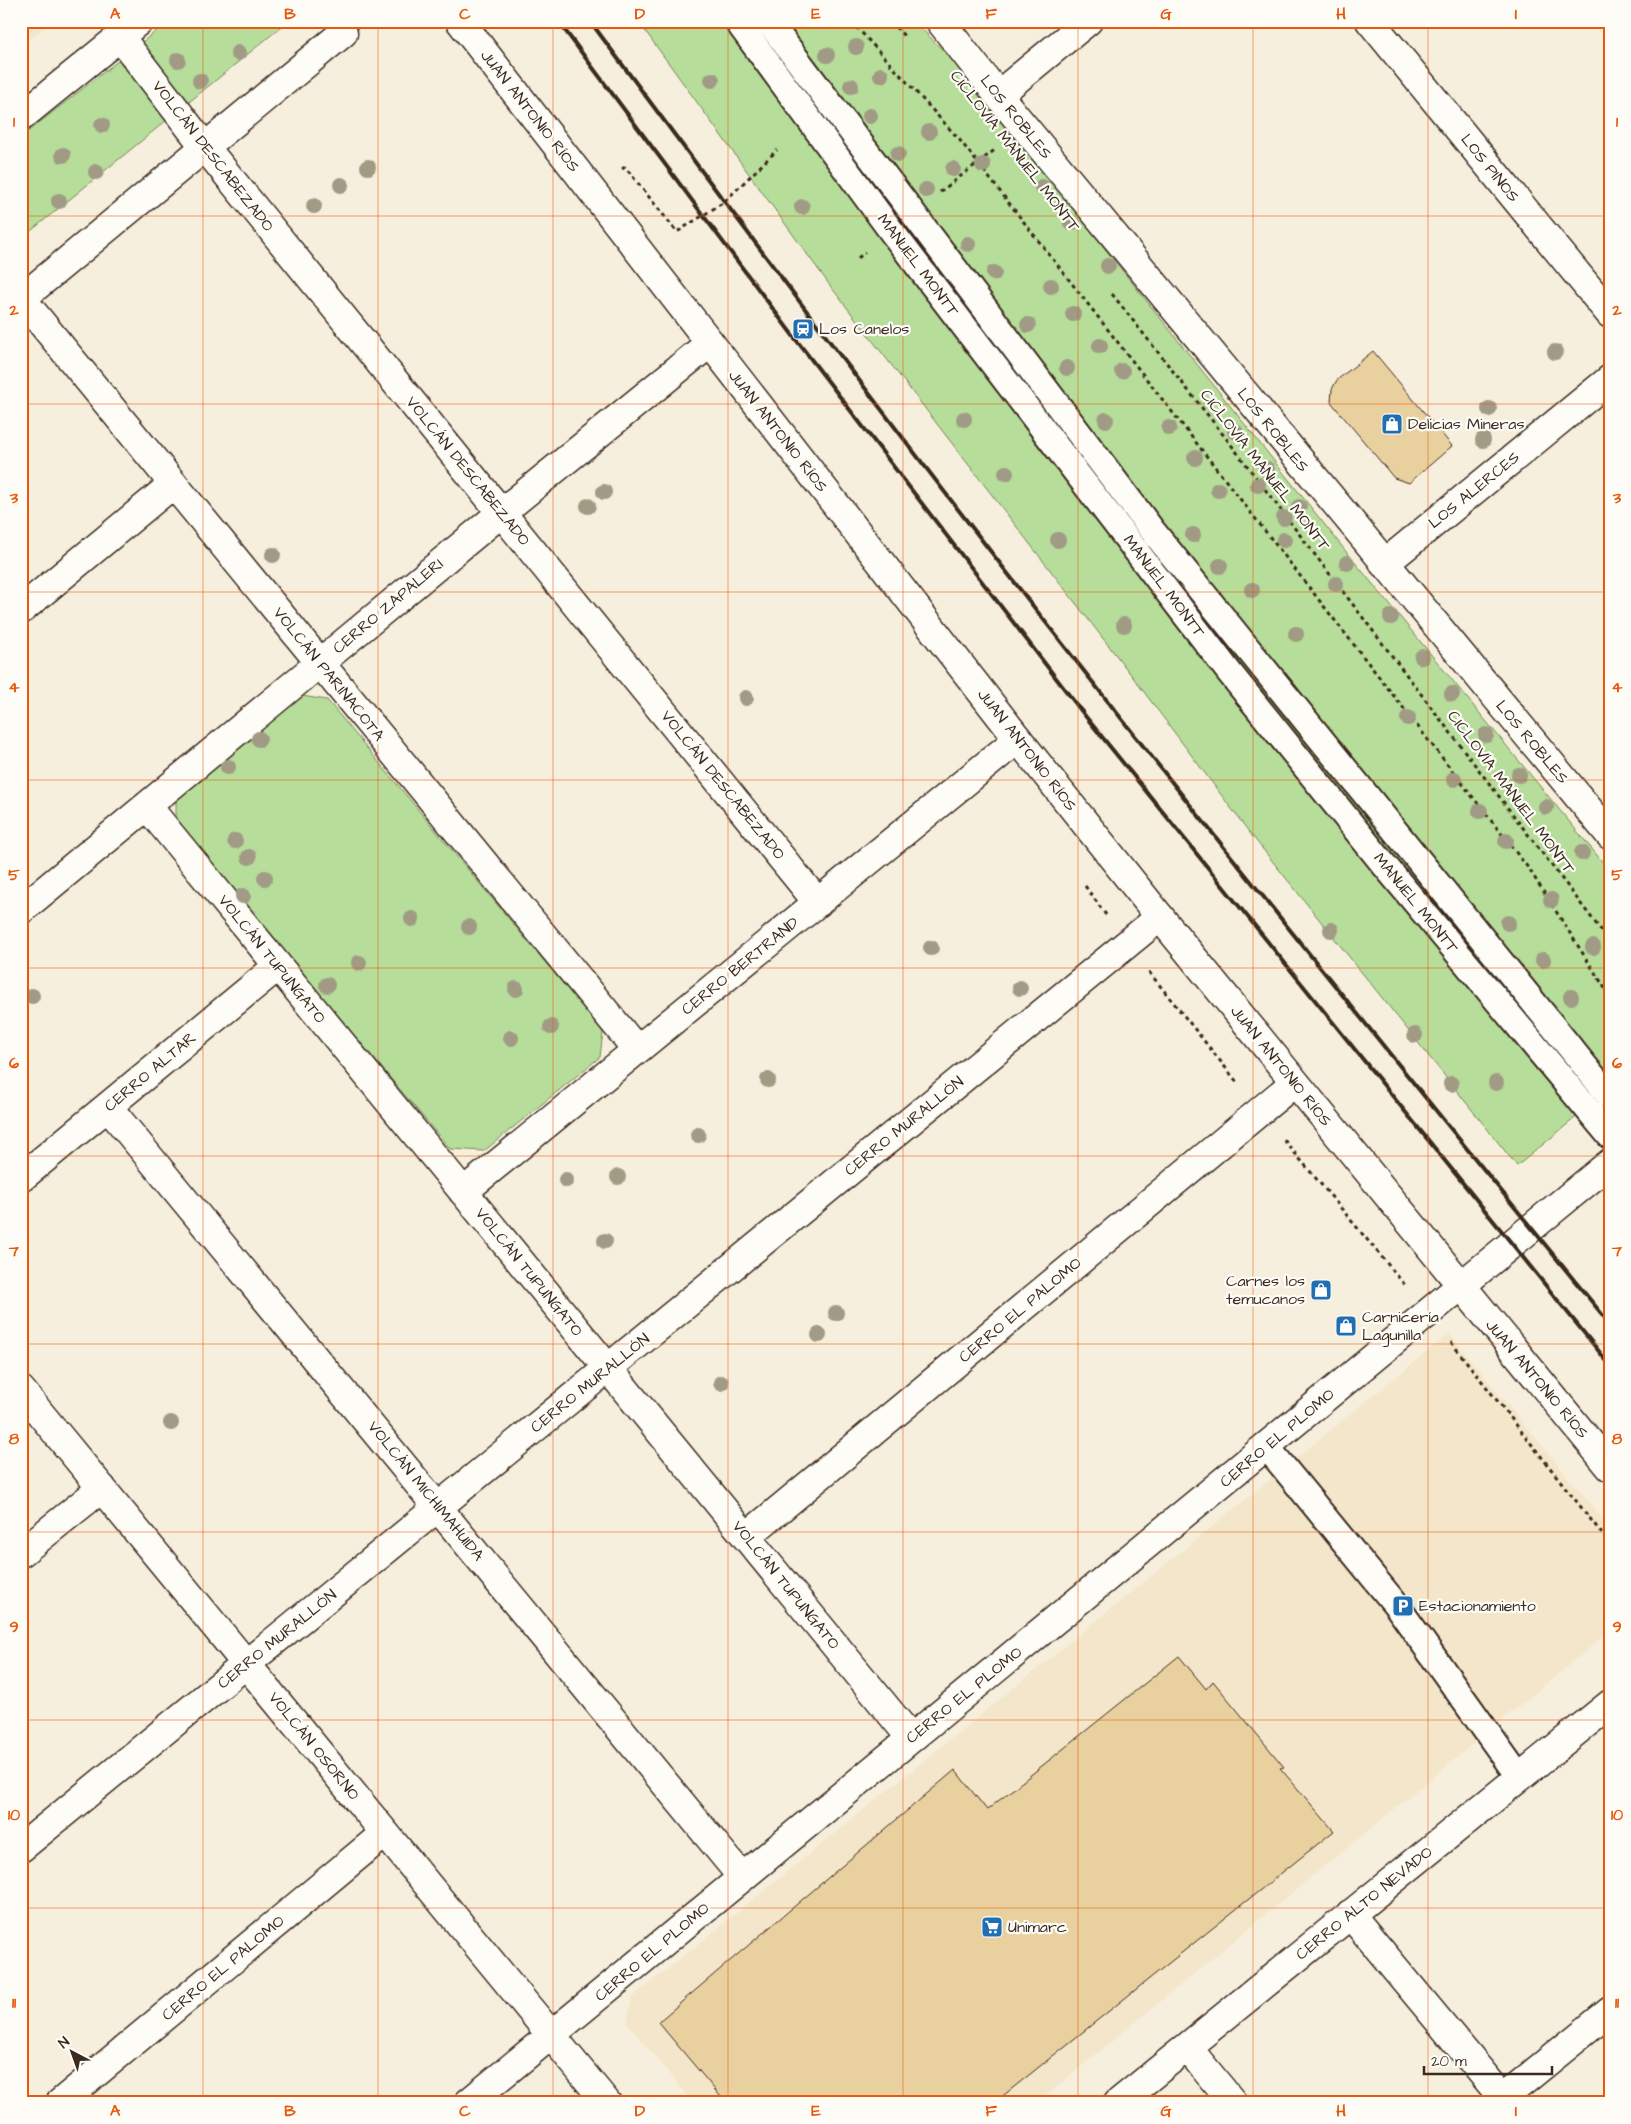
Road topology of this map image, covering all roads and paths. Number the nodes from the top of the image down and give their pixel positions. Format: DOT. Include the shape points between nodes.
graph roads {
  1 [pos="460,21"];
  2 [pos="737,21"];
  3 [pos="768,21"];
  4 [pos="852,21"];
  5 [pos="890,21"];
  6 [pos="940,21"];
  7 [pos="1088,21"];
  8 [pos="1370,21"];
  9 [pos="129,29"];
  10 [pos="343,33"];
  11 [pos="910,43"];
  12 [pos="998,95"];
  13 [pos="21,116"];
  14 [pos="991,141"];
  15 [pos="204,146"];
  16 [pos="777,150"];
  17 [pos="1003,156"];
  18 [pos="593,192"];
  19 [pos="1107,288"];
  20 [pos="21,299"];
  21 [pos="1610,314"];
  22 [pos="710,343"];
  23 [pos="1610,379"];
  24 [pos="173,484"];
  25 [pos="501,513"];
  26 [pos="1384,564"];
  27 [pos="21,610"];
  28 [pos="320,663"];
  29 [pos="1018,739"];
  30 [pos="147,806"];
  31 [pos="1610,835"];
  32 [pos="818,903"];
  33 [pos="21,910"];
  34 [pos="1160,917"];
  35 [pos="1610,942"];
  36 [pos="278,966"];
  37 [pos="1610,996"];
  38 [pos="637,1050"];
  39 [pos="1294,1083"];
  40 [pos="1610,1097"];
  41 [pos="108,1107"];
  42 [pos="1610,1136"];
  43 [pos="1610,1163"];
  44 [pos="21,1178"];
  45 [pos="464,1192"];
  46 [pos="1461,1287"];
  47 [pos="608,1369"];
  48 [pos="21,1390"];
  49 [pos="1267,1447"];
  50 [pos="1610,1467"];
  51 [pos="102,1488"];
  52 [pos="439,1507"];
  53 [pos="746,1537"];
  54 [pos="21,1553"];
  55 [pos="247,1664"];
  56 [pos="1610,1704"];
  57 [pos="911,1738"];
  58 [pos="1519,1777"];
  59 [pos="385,1833"];
  60 [pos="21,1848"];
  61 [pos="742,1877"];
  62 [pos="1350,1914"];
  63 [pos="1610,2010"];
  64 [pos="551,2035"];
  65 [pos="1187,2047"];
  66 [pos="1505,2100"];
  67 [pos="60,2103"];
  68 [pos="468,2103"];
  69 [pos="607,2103"];
  70 [pos="1118,2103"];
  71 [pos="1233,2103"];
  1 -- 18 [label="street, JUAN ANTONIO RÍOS"];
  2 -- 42 [label="lane, MANUEL MONTT" via="892,232 1229,672"];
  3 -- 40 [label="lane, MANUEL MONTT" via="1152,530"];
  4 -- 37 [label="path" via="972,156 1523,861"];
  5 -- 11 [label="path"];
  6 -- 12 [label="street, LOS ROBLES"];
  7 -- 12 [label="street"];
  8 -- 21 [label="street, LOS PINOS"];
  9 -- 13 [label="street"];
  9 -- 15 [label="street, VOLCÁN DESCABEZADO"];
  10 -- 15 [label="street"];
  12 -- 26 [label="street, LOS ROBLES"];
  14 -- 17 [label="path, CICLOVÍA MANUEL MONTT"];
  15 -- 20 [label="street"];
  15 -- 25 [label="street, VOLCÁN DESCABEZADO"];
  16 -- 18 [label="path" via="724,202 678,232 625,167"];
  18 -- 22 [label="street, JUAN ANTONIO RÍOS"];
  19 -- 35 [label="path, CICLOVÍA MANUEL MONTT" via="1229,442"];
  20 -- 24 [label="street, VOLCÁN PARINACOTA"];
  22 -- 25 [label="street, CERRO ZAPALERI"];
  22 -- 29 [label="street, JUAN ANTONIO RÍOS"];
  23 -- 26 [label="street, LOS ALERCES"];
  24 -- 27 [label="street"];
  24 -- 28 [label="street, VOLCÁN PARINACOTA"];
  25 -- 28 [label="street, CERRO ZAPALERI"];
  25 -- 32 [label="street, VOLCÁN DESCABEZADO"];
  26 -- 31 [label="street, LOS ROBLES"];
  28 -- 30 [label="street, CERRO ZAPALERI"];
  28 -- 38 [label="street, VOLCÁN PARINACOTA"];
  29 -- 32 [label="street, CERRO BERTRAND"];
  29 -- 34 [label="street, JUAN ANTONIO RÍOS"];
  30 -- 33 [label="street, CERRO ZAPALERI"];
  30 -- 36 [label="street, VOLCÁN TUPUNGATO"];
  32 -- 38 [label="street, CERRO BERTRAND"];
  34 -- 39 [label="street, JUAN ANTONIO RÍOS"];
  34 -- 47 [label="street, CERRO MURALLÓN"];
  36 -- 41 [label="street, CERRO ALTAR"];
  36 -- 45 [label="street, VOLCÁN TUPUNGATO"];
  38 -- 45 [label="street, CERRO BERTRAND"];
  39 -- 46 [label="street, JUAN ANTONIO RÍOS"];
  39 -- 53 [label="street, CERRO EL PALOMO"];
  41 -- 44 [label="street, CERRO ALTAR"];
  41 -- 52 [label="street, VOLCÁN MICHIMAHUIDA"];
  43 -- 46 [label="street, CERRO EL PLOMO"];
  45 -- 47 [label="street, VOLCÁN TUPUNGATO"];
  46 -- 49 [label="street, CERRO EL PLOMO"];
  46 -- 50 [label="street, JUAN ANTONIO RÍOS"];
  47 -- 52 [label="street, CERRO MURALLÓN"];
  47 -- 53 [label="street, VOLCÁN TUPUNGATO"];
  48 -- 51 [label="street, VOLCÁN OSORNO"];
  49 -- 57 [label="street, CERRO EL PLOMO"];
  49 -- 58 [label="lane" via="1397,1606"];
  51 -- 54 [label="street"];
  51 -- 55 [label="street, VOLCÁN OSORNO"];
  52 -- 55 [label="street, CERRO MURALLÓN"];
  52 -- 61 [label="street, VOLCÁN MICHIMAHUIDA"];
  53 -- 57 [label="street, VOLCÁN TUPUNGATO"];
  55 -- 59 [label="street, VOLCÁN OSORNO"];
  55 -- 60 [label="street, CERRO MURALLÓN"];
  56 -- 58 [label="street, CERRO ALTO NEVADO"];
  57 -- 61 [label="street, CERRO EL PLOMO"];
  58 -- 62 [label="street, CERRO ALTO NEVADO"];
  59 -- 64 [label="street, VOLCÁN OSORNO"];
  59 -- 67 [label="street, CERRO EL PALOMO"];
  61 -- 64 [label="street, CERRO EL PLOMO"];
  62 -- 65 [label="street, CERRO ALTO NEVADO"];
  62 -- 66 [label="street"];
  63 -- 66 [label="street"];
  64 -- 68 [label="street, CERRO EL PLOMO"];
  64 -- 69 [label="street, VOLCÁN OSORNO"];
  65 -- 70 [label="street, CERRO ALTO NEVADO"];
  65 -- 71 [label="street"];
}
